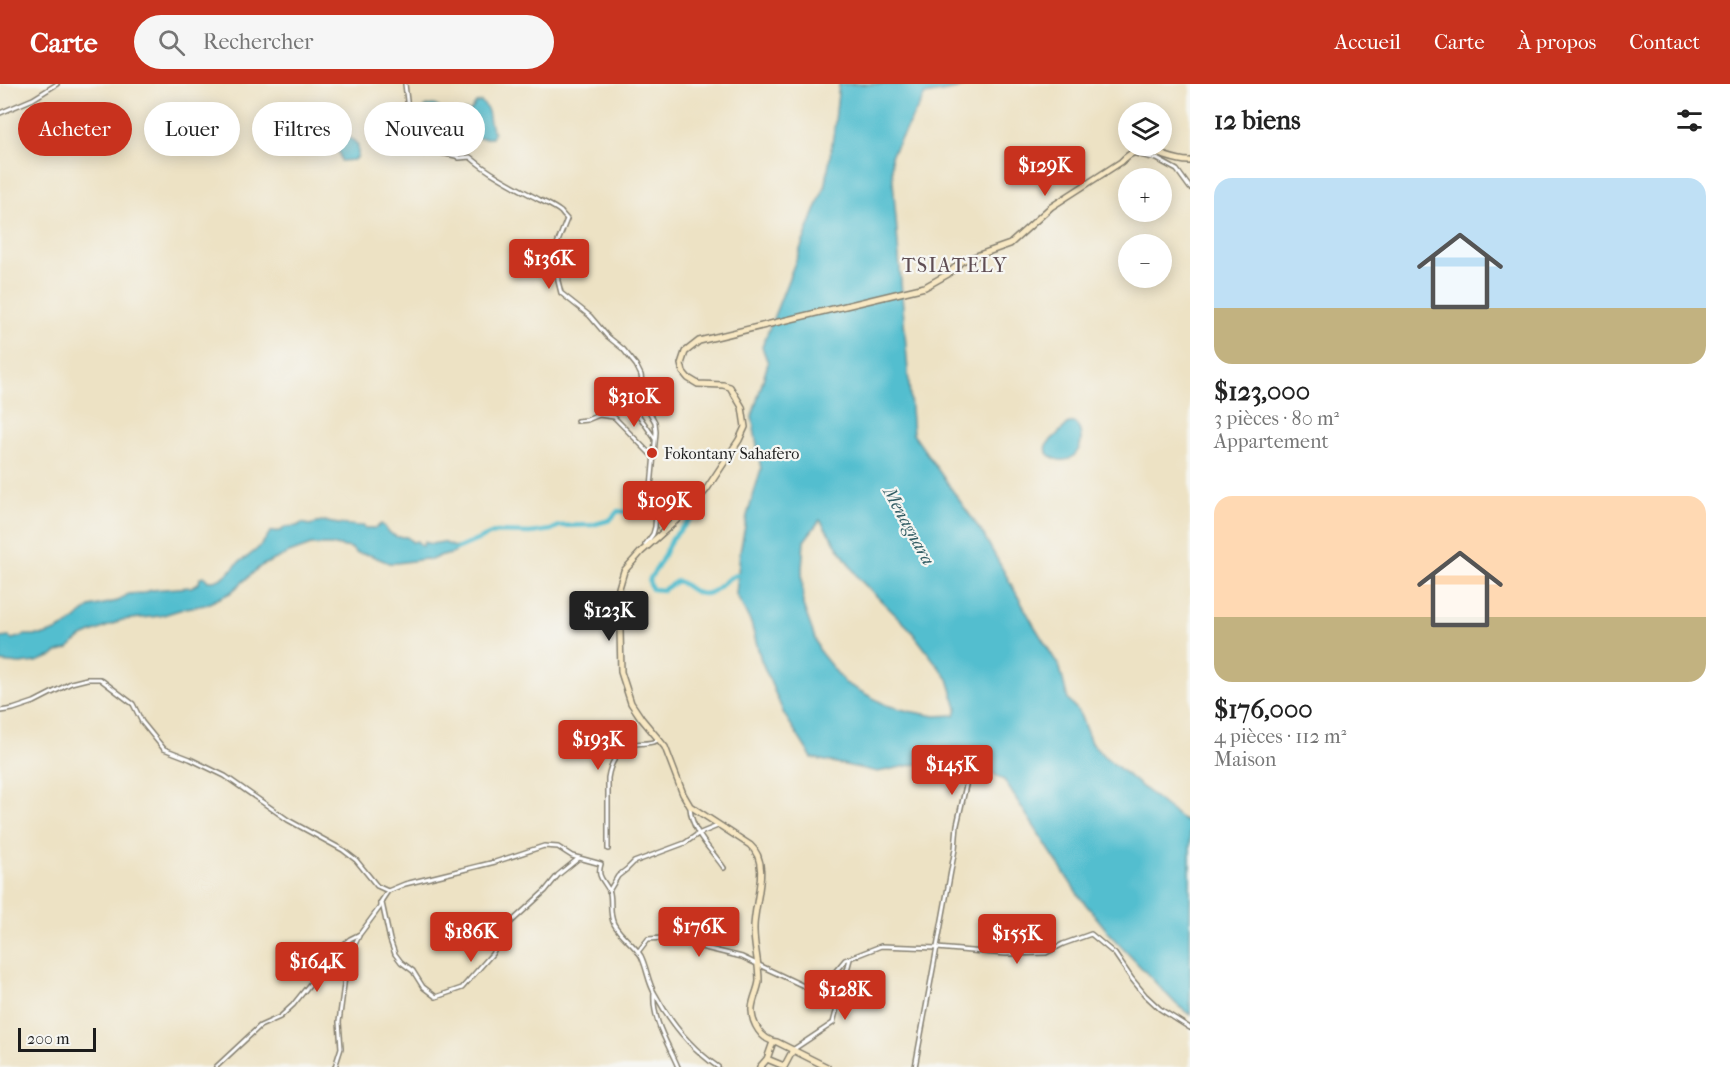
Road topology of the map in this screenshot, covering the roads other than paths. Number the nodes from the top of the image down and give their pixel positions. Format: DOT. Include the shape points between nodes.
graph roads {
  1 [pos="57,84"];
  2 [pos="405,84"];
  3 [pos="0,113"];
  4 [pos="1128,156"];
  5 [pos="1144,156"];
  6 [pos="1165,156"];
  7 [pos="1190,161"];
  8 [pos="1190,188"];
  9 [pos="622,401"];
  10 [pos="577,421"];
  11 [pos="655,439"];
  12 [pos="654,458"];
  13 [pos="641,552"];
  14 [pos="0,711"];
  15 [pos="660,740"];
  16 [pos="969,772"];
  17 [pos="690,806"];
  18 [pos="721,825"];
  19 [pos="698,834"];
  20 [pos="608,849"];
  21 [pos="579,858"];
  22 [pos="724,868"];
  23 [pos="388,891"];
  24 [pos="609,891"];
  25 [pos="380,903"];
  26 [pos="360,934"];
  27 [pos="937,948"];
  28 [pos="638,952"];
  29 [pos="850,959"];
  30 [pos="759,965"];
  31 [pos="654,993"];
  32 [pos="1190,1028"];
  33 [pos="773,1042"];
  34 [pos="793,1050"];
  35 [pos="767,1059"];
  36 [pos="216,1067"];
  37 [pos="335,1067"];
  38 [pos="678,1067"];
  39 [pos="718,1067"];
  40 [pos="760,1067"];
  41 [pos="784,1067"];
  42 [pos="828,1067"];
  43 [pos="915,1067"];
  1 -- 3 [label="street"];
  2 -- 11 [label="street" via="410,126 436,152 470,157 567,219 555,249 561,294 590,316 636,365 645,404 655,422"];
  4 -- 13 [label="main road" via="1051,207 1010,244 962,261 924,287 699,342 685,351 683,372 698,384 730,387 742,407 745,427 706,490"];
  5 -- 8 [label="street" via="1177,170"];
  6 -- 7 [label="main road"];
  9 -- 11 [label="street" via="631,404"];
  10 -- 12 [label="street" via="600,415 614,417"];
  11 -- 12 [label="street"];
  12 -- 13 [label="street" via="651,487 655,527"];
  13 -- 15 [label="main road" via="624,571 619,588 621,672 631,703"];
  14 -- 23 [label="street" via="34,702 71,683 100,679 133,704 164,749 225,776 288,820 343,850 377,886"];
  15 -- 17 [label="main road"];
  15 -- 20 [label="street" via="624,747 610,766"];
  16 -- 27 [label="street"];
  17 -- 18 [label="main road"];
  17 -- 19 [label="street"];
  18 -- 19 [label="street"];
  18 -- 30 [label="main road" via="753,847 759,858 754,929"];
  19 -- 22 [label="street"];
  19 -- 24 [label="street" via="686,843 634,862"];
  21 -- 23 [label="street" via="544,846"];
  21 -- 24 [label="street" via="601,864 600,876"];
  21 -- 25 [label="street" via="509,924 492,954 462,988 436,997 395,954"];
  23 -- 25 [label="street"];
  24 -- 28 [label="street" via="614,924"];
  25 -- 26 [label="street"];
  26 -- 36 [label="street" via="338,949 293,1005 280,1017 260,1026"];
  26 -- 37 [label="street" via="345,977 339,1022 341,1048"];
  27 -- 29 [label="street" via="881,946"];
  27 -- 32 [label="street" via="1046,953 1090,934 1115,954 1145,995"];
  27 -- 43 [label="street"];
  28 -- 30 [label="street" via="648,939 664,938 742,957"];
  28 -- 31 [label="street"];
  29 -- 30 [label="street" via="841,962 829,979 808,988"];
  29 -- 34 [label="street" via="833,1023"];
  30 -- 33 [label="main road" via="753,1017 760,1032"];
  31 -- 38 [label="street" via="658,1024"];
  31 -- 39 [label="street" via="682,1034"];
  33 -- 34 [label="main road"];
  33 -- 35 [label="main road"];
  34 -- 41 [label="main road"];
  34 -- 42 [label="main road"];
  35 -- 40 [label="main road"];
  35 -- 41 [label="main road"];
}
